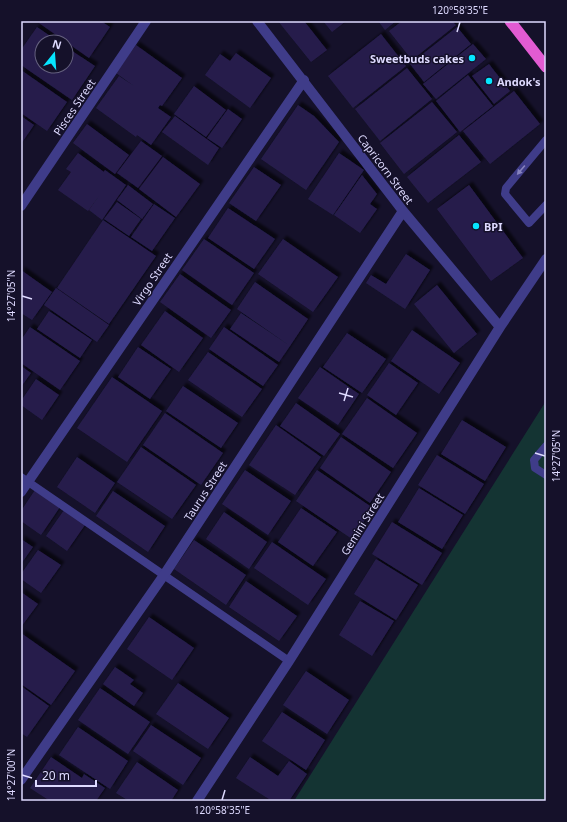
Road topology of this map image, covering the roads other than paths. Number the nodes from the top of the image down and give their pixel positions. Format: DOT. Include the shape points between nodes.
graph roads {
  1 [pos="146,21"];
  2 [pos="510,21"];
  3 [pos="258,22"];
  4 [pos="546,68"];
  5 [pos="304,80"];
  6 [pos="546,140"];
  7 [pos="546,205"];
  8 [pos="21,206"];
  9 [pos="403,211"];
  10 [pos="546,259"];
  11 [pos="500,327"];
  12 [pos="546,446"];
  13 [pos="546,475"];
  14 [pos="24,480"];
  15 [pos="21,492"];
  16 [pos="164,575"];
  17 [pos="289,661"];
  18 [pos="21,780"];
  19 [pos="197,801"];
  1 -- 8 [label="street, Pisces Street"];
  2 -- 4 [label="highway"];
  3 -- 5 [label="street, Capricorn Street"];
  5 -- 9 [label="street, Capricorn Street"];
  5 -- 14 [label="street, Virgo Street"];
  6 -- 7 [label="lane, one-way" via="506,188 505,194 529,223"];
  9 -- 11 [label="street, Capricorn Street"];
  9 -- 16 [label="street, Taurus Street"];
  10 -- 11 [label="street, Gemini Street"];
  11 -- 17 [label="street, Gemini Street"];
  12 -- 13 [label="lane" via="534,460 535,468"];
  14 -- 15 [label="street, Virgo Street"];
  14 -- 16 [label="lane"];
  16 -- 17 [label="lane"];
  16 -- 18 [label="street, Taurus Street"];
  17 -- 19 [label="street, Gemini Street"];
}
